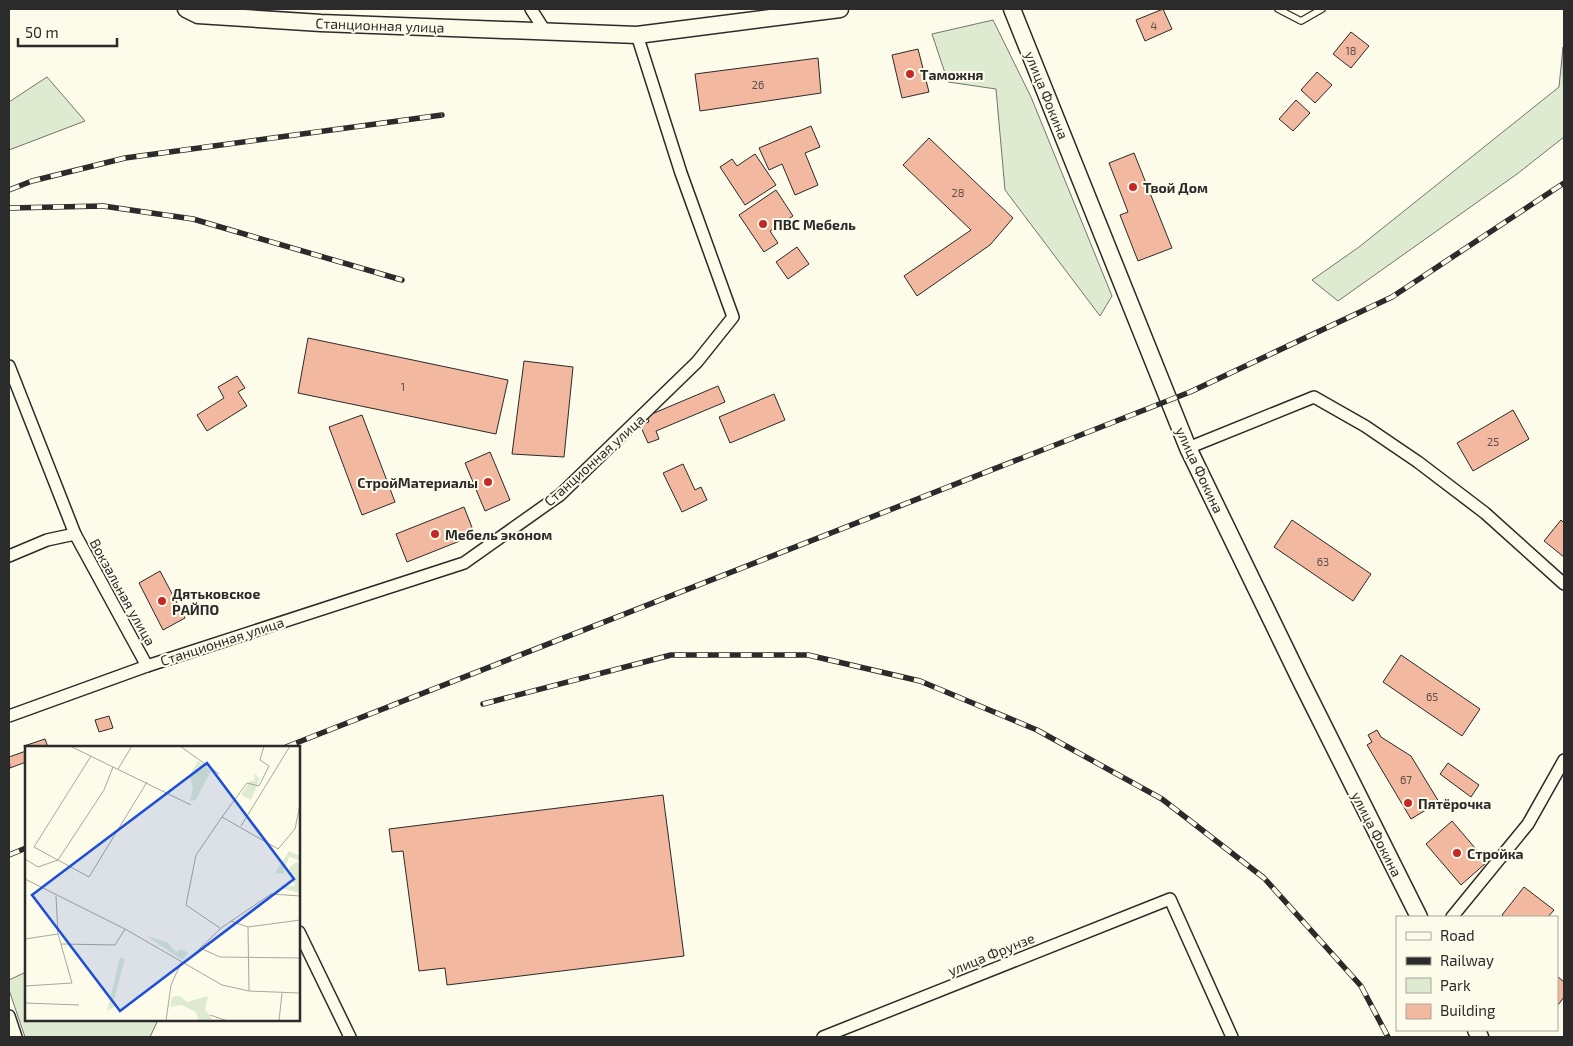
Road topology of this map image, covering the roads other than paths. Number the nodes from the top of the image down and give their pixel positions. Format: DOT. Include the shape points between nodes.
graph roads {
  1 [pos="186,9"];
  2 [pos="531,9"];
  3 [pos="840,9"];
  4 [pos="1012,9"];
  5 [pos="1278,9"];
  6 [pos="1322,9"];
  7 [pos="546,31"];
  8 [pos="637,35"];
  9 [pos="9,366"];
  10 [pos="1188,448"];
  11 [pos="74,534"];
  12 [pos="9,556"];
  13 [pos="1564,584"];
  14 [pos="147,666"];
  15 [pos="9,716"];
  16 [pos="1564,760"];
  17 [pos="1418,916"];
  18 [pos="1453,916"];
  19 [pos="300,934"];
  20 [pos="9,1016"];
  21 [pos="16,1037"];
  22 [pos="350,1037"];
  23 [pos="823,1037"];
  24 [pos="1232,1037"];
  1 -- 7 [label="main road, Станционная улица" via="198,15 321,23"];
  2 -- 7 [label="street"];
  3 -- 8 [label="main road, Станционная улица"];
  4 -- 10 [label="main road, улица Фокина"];
  5 -- 6 [label="lane" via="1301,21"];
  7 -- 8 [label="main road, Станционная улица"];
  8 -- 14 [label="street, Станционная улица" via="681,173 734,317 698,362 560,495 464,563"];
  9 -- 11 [label="street, Вокзальная улица"];
  10 -- 13 [label="street" via="1314,397 1418,462 1484,513"];
  10 -- 17 [label="main road, улица Фокина"];
  11 -- 12 [label="street, Вокзальная улица" via="47,540"];
  11 -- 14 [label="street, Вокзальная улица"];
  14 -- 15 [label="street, Вокзальная улица"];
  16 -- 18 [label="street" via="1528,824"];
  19 -- 22 [label="street"];
  20 -- 21 [label="street"];
  23 -- 24 [label="street, улица Фрунзе" via="1170,899"];
}
